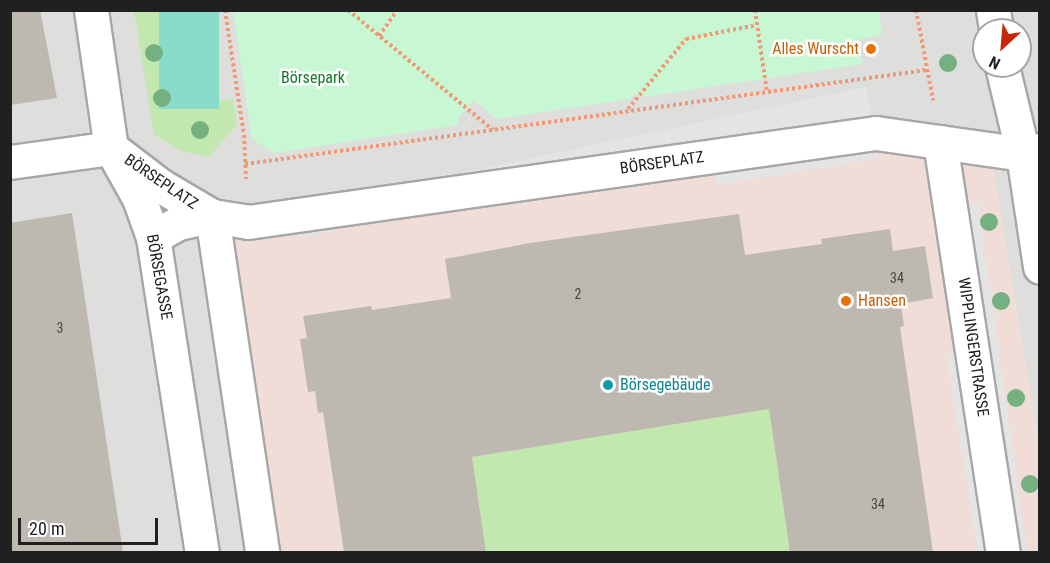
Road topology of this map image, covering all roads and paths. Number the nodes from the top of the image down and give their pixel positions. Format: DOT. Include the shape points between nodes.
graph roads {
  1 [pos="90,10"];
  2 [pos="225,10"];
  3 [pos="348,10"];
  4 [pos="397,10"];
  5 [pos="755,10"];
  6 [pos="916,10"];
  7 [pos="757,26"];
  8 [pos="379,36"];
  9 [pos="927,70"];
  10 [pos="1006,78"];
  11 [pos="768,92"];
  12 [pos="627,111"];
  13 [pos="493,130"];
  14 [pos="940,142"];
  15 [pos="111,147"];
  16 [pos="1031,152"];
  17 [pos="10,162"];
  18 [pos="245,164"];
  19 [pos="212,216"];
  20 [pos="248,222"];
  21 [pos="153,237"];
  22 [pos="1040,267"];
  23 [pos="202,552"];
  24 [pos="262,552"];
  25 [pos="1004,552"];
  1 -- 15 [label="street, BÖRSEGASSE"];
  2 -- 18 [label="path"];
  3 -- 8 [label="path"];
  4 -- 8 [label="path"];
  5 -- 7 [label="path"];
  6 -- 9 [label="path"];
  7 -- 11 [label="path"];
  7 -- 12 [label="path" via="686,39"];
  8 -- 13 [label="path"];
  9 -- 11 [label="path"];
  9 -- 14 [label="path"];
  10 -- 16 [label="street"];
  11 -- 12 [label="path"];
  12 -- 13 [label="path"];
  13 -- 18 [label="path"];
  14 -- 16 [label="street, BÖRSEPLATZ"];
  14 -- 20 [label="street, BÖRSEPLATZ" via="876,133"];
  14 -- 25 [label="street, WIPPLINGERSTRASSE"];
  15 -- 17 [label="street"];
  15 -- 19 [label="street, BÖRSEPLATZ" via="161,186"];
  15 -- 21 [label="street, BÖRSEGASSE" via="139,198"];
  16 -- 22 [label="street"];
  18 -- 20 [label="path"];
  19 -- 20 [label="street, BÖRSEPLATZ"];
  19 -- 21 [label="street, BÖRSEPLATZ" via="178,223"];
  19 -- 24 [label="street"];
  21 -- 23 [label="street, BÖRSEGASSE"];
}
